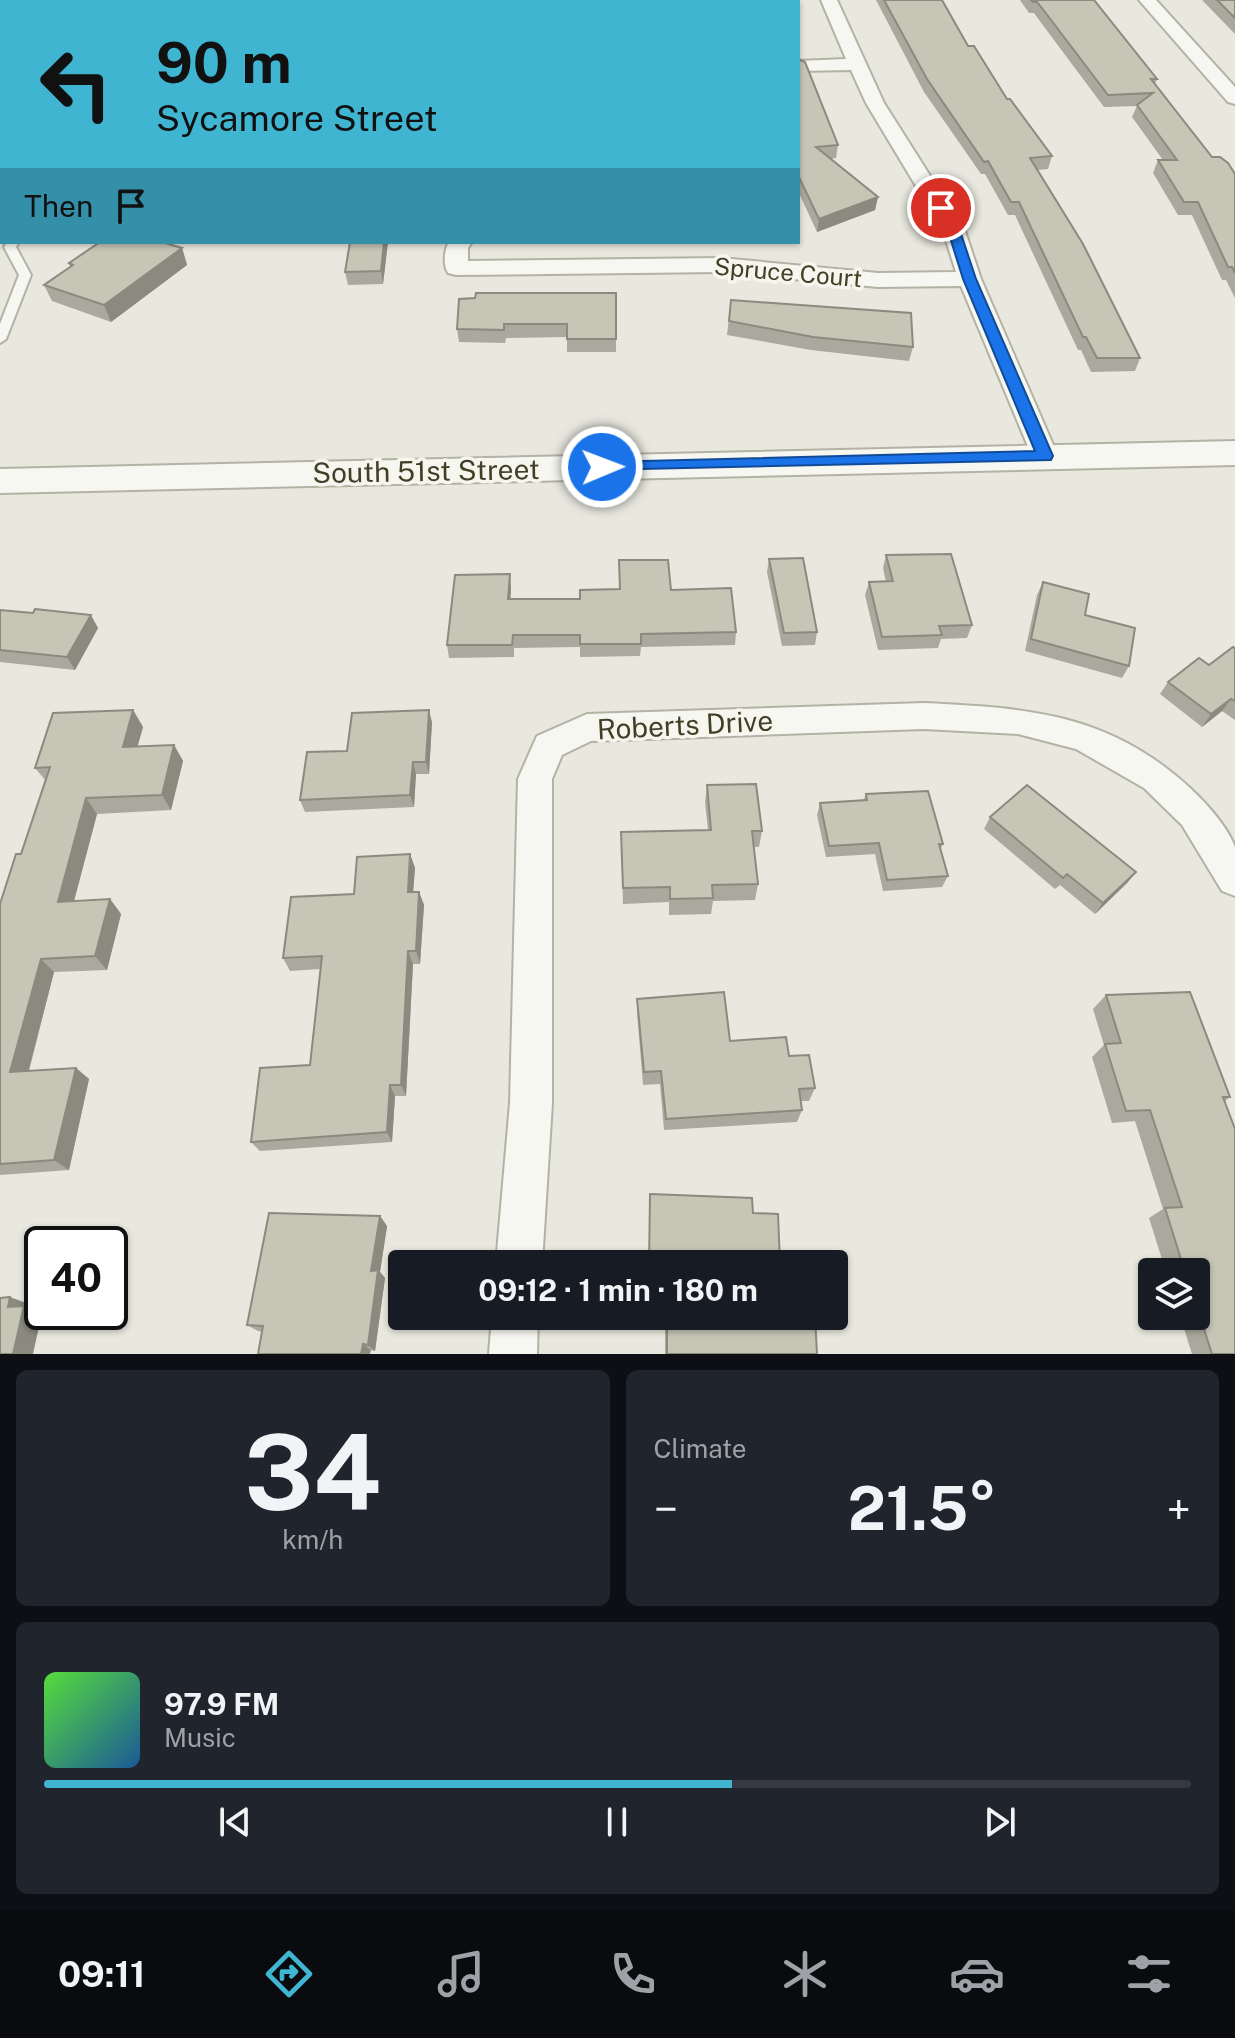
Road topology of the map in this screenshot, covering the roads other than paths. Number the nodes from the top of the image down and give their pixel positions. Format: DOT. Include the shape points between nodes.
graph roads {
  1 [pos="829,0"];
  2 [pos="1147,0"];
  3 [pos="858,64"];
  4 [pos="800,66"];
  5 [pos="1235,98"];
  6 [pos="12,244"];
  7 [pos="459,244"];
  8 [pos="582,244"];
  9 [pos="605,265"];
  10 [pos="970,279"];
  11 [pos="0,339"];
  12 [pos="1235,453"];
  13 [pos="1045,456"];
  14 [pos="0,481"];
  15 [pos="1235,879"];
  16 [pos="520,1250"];
  17 [pos="514,1330"];
  18 [pos="513,1354"];
  1 -- 3 [label="street"];
  2 -- 5 [label="street"];
  3 -- 4 [label="street"];
  3 -- 10 [label="street" via="875,103 954,231"];
  6 -- 11 [label="lane" via="25,275"];
  7 -- 9 [label="street, Spruce Court" via="456,268"];
  8 -- 9 [label="street"];
  9 -- 10 [label="street, Spruce Court" via="755,267 878,280"];
  10 -- 13 [label="street"];
  12 -- 13 [label="street, South 51st Street"];
  13 -- 14 [label="street, South 51st Street"];
  15 -- 16 [label="street, Roberts Drive" via="1194,814 1156,778 1084,737 1018,721 924,716 587,728 549,746 535,779 531,1103"];
  17 -- 18 [label="street"];
}
